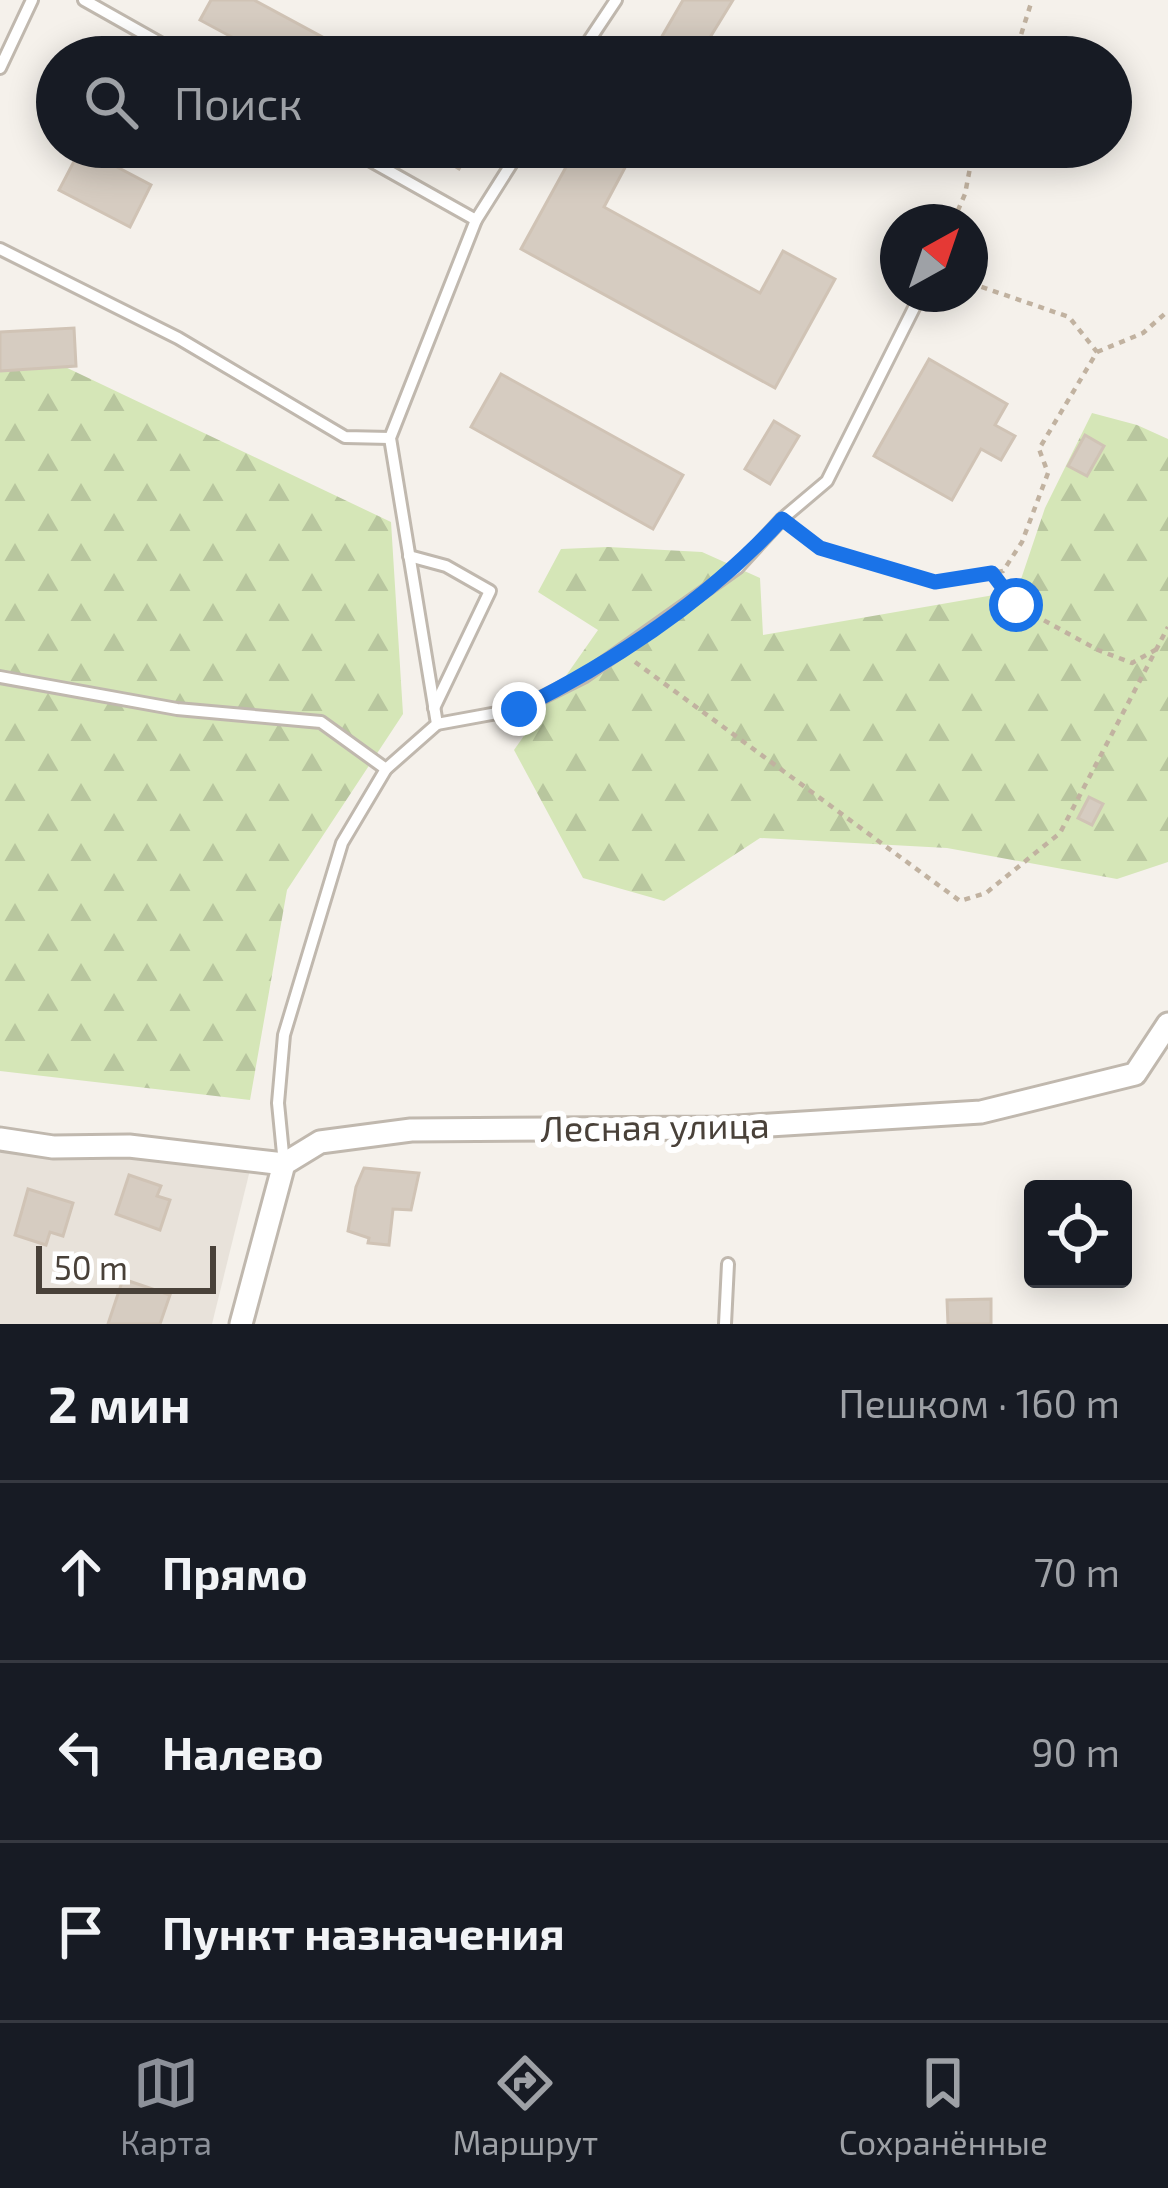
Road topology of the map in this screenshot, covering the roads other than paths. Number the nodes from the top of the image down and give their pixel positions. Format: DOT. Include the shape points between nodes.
graph roads {
  1 [pos="32,0"];
  2 [pos="84,0"];
  3 [pos="616,0"];
  4 [pos="148,36"];
  5 [pos="592,36"];
  6 [pos="0,68"];
  7 [pos="383,168"];
  8 [pos="509,168"];
  9 [pos="476,220"];
  10 [pos="0,249"];
  11 [pos="913,312"];
  12 [pos="390,438"];
  13 [pos="409,556"];
  14 [pos="0,677"];
  15 [pos="434,708"];
  16 [pos="437,724"];
  17 [pos="386,769"];
  18 [pos="1168,1024"];
  19 [pos="0,1139"];
  20 [pos="284,1164"];
  21 [pos="728,1264"];
  22 [pos="241,1324"];
  23 [pos="725,1324"];
  1 -- 6 [label="lane"];
  2 -- 4 [label="lane"];
  3 -- 5 [label="lane"];
  7 -- 9 [label="lane"];
  8 -- 9 [label="lane"];
  9 -- 12 [label="lane"];
  10 -- 12 [label="lane" via="178,338 345,437"];
  11 -- 16 [label="lane" via="827,481 737,568 585,676 519,709"];
  12 -- 13 [label="lane"];
  13 -- 15 [label="lane"];
  13 -- 15 [label="lane" via="490,591"];
  14 -- 17 [label="lane" via="177,709 321,722"];
  15 -- 16 [label="lane"];
  16 -- 17 [label="lane"];
  17 -- 20 [label="lane" via="342,843 284,1035"];
  18 -- 20 [label="street, Лесная улица" via="1136,1074 981,1112 721,1128 410,1130 320,1142"];
  19 -- 20 [label="street"];
  20 -- 22 [label="street"];
  21 -- 23 [label="lane"];
}
